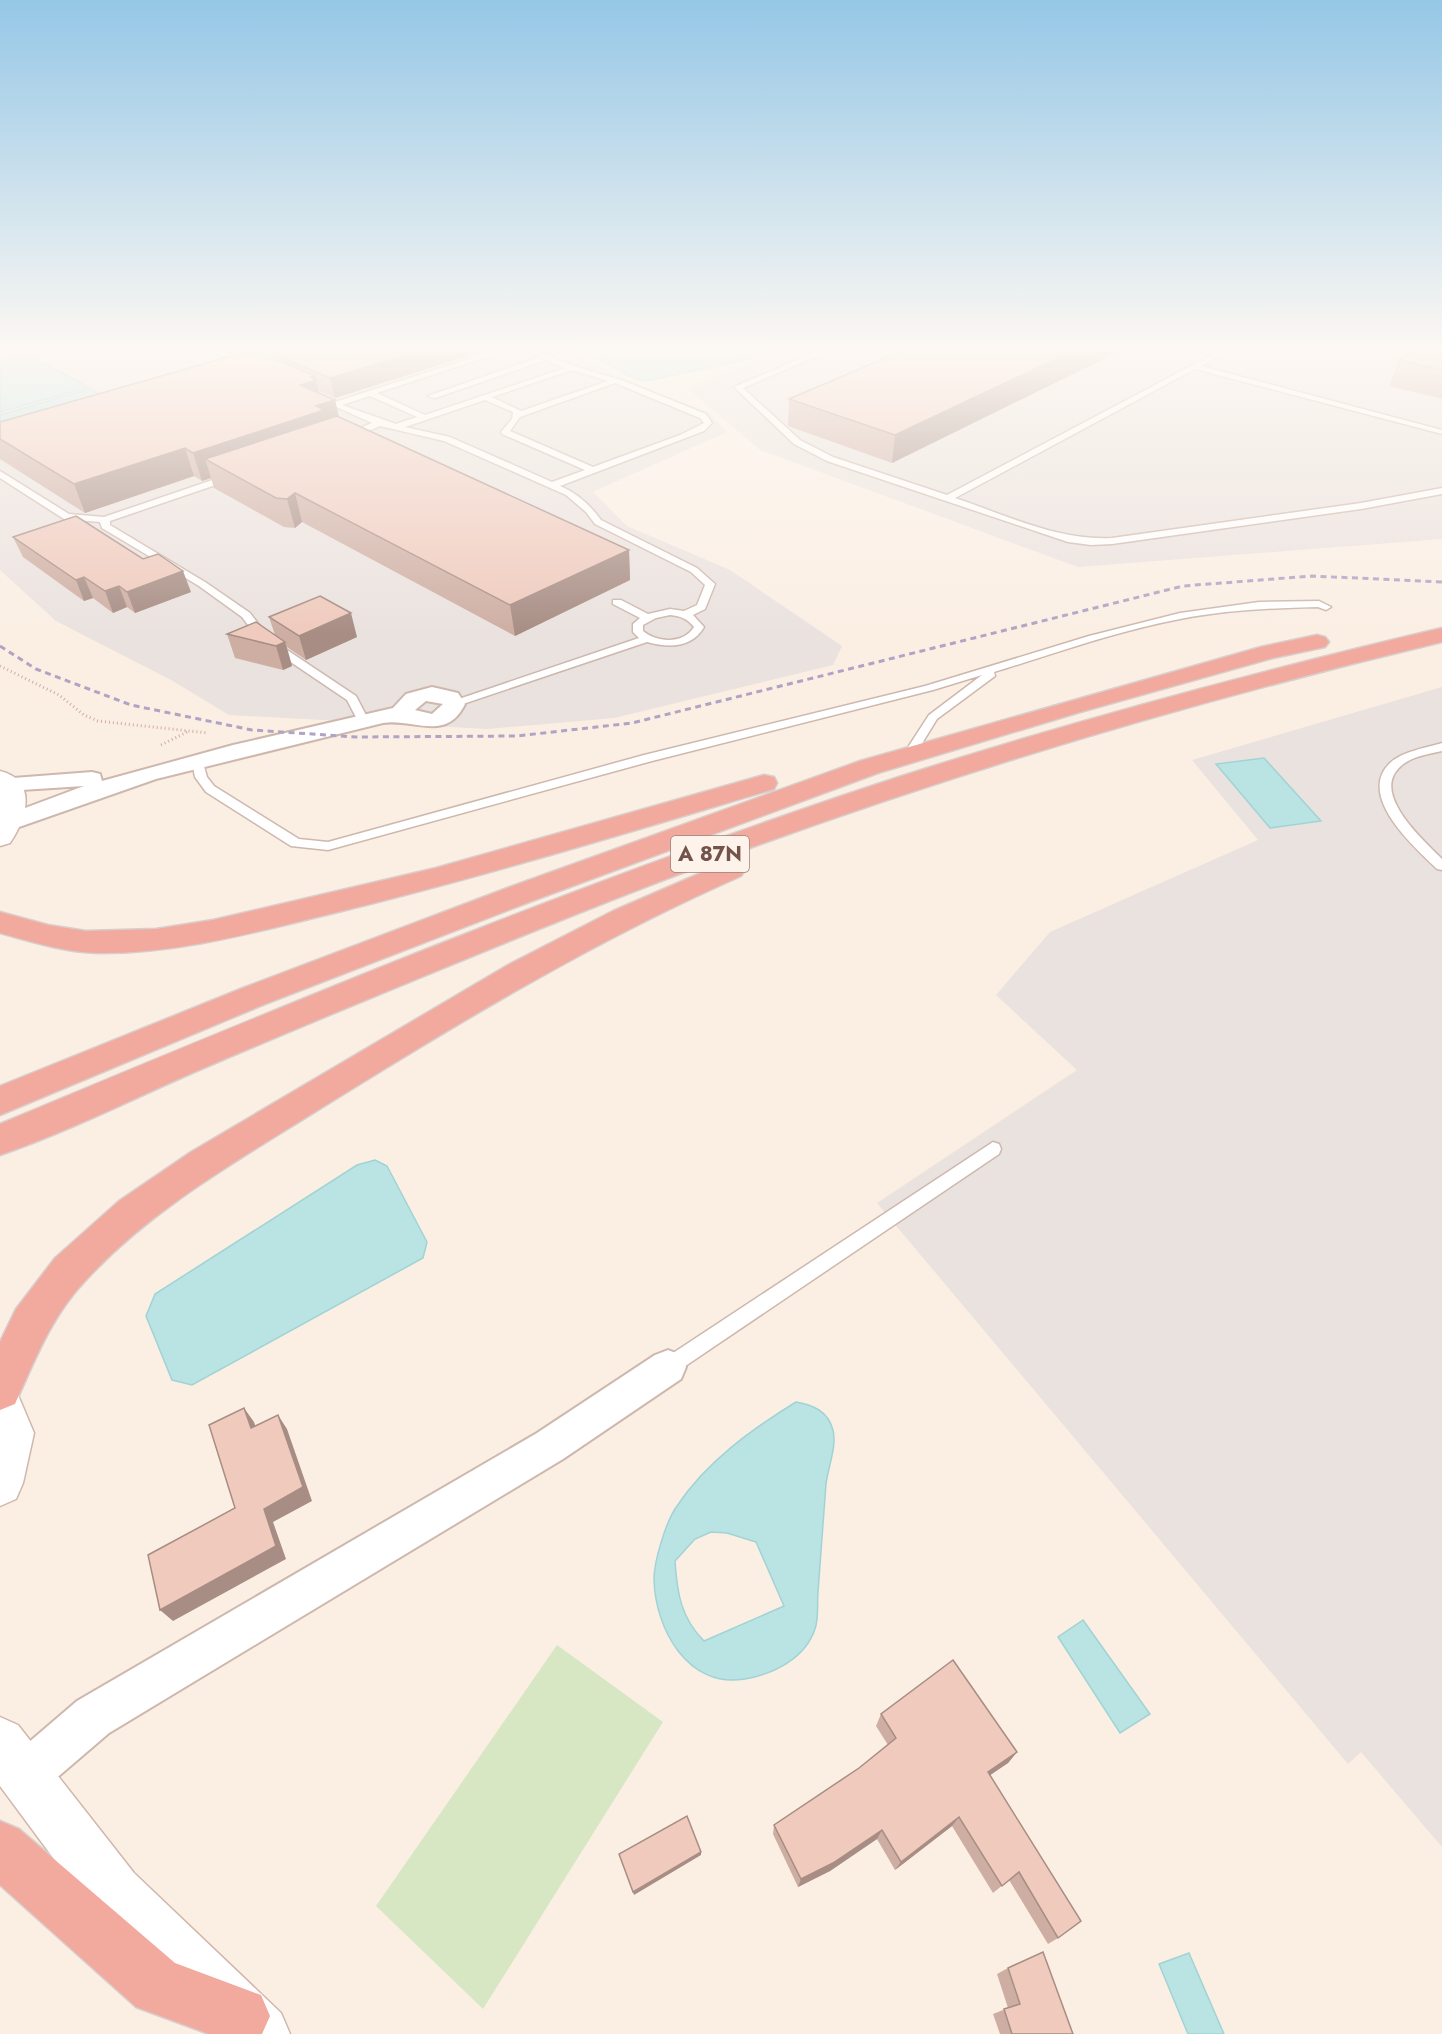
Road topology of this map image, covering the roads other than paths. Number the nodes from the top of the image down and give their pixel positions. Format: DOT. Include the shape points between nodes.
graph roads {
  1 [pos="460,445"];
  2 [pos="535,445"];
  3 [pos="663,445"];
  4 [pos="803,445"];
  5 [pos="1048,445"];
  6 [pos="593,470"];
  7 [pos="241,473"];
  8 [pos="0,474"];
  9 [pos="551,486"];
  10 [pos="1442,491"];
  11 [pos="949,498"];
  12 [pos="105,520"];
  13 [pos="617,602"];
  14 [pos="1326,608"];
  15 [pos="686,614"];
  16 [pos="1442,614"];
  17 [pos="646,617"];
  18 [pos="1442,635"];
  19 [pos="646,639"];
  20 [pos="999,668"];
  21 [pos="454,704"];
  22 [pos="363,720"];
  23 [pos="1442,747"];
  24 [pos="198,762"];
  25 [pos="869,767"];
  26 [pos="909,769"];
  27 [pos="171,770"];
  28 [pos="3,781"];
  29 [pos="5,830"];
  30 [pos="1442,866"];
  31 [pos="0,922"];
  32 [pos="0,1101"];
  33 [pos="0,1140"];
  34 [pos="993,1149"];
  35 [pos="668,1367"];
  36 [pos="0,1390"];
  37 [pos="0,1403"];
  38 [pos="0,1483"];
  39 [pos="12,1760"];
  40 [pos="0,1848"];
  41 [pos="250,2025"];
  1 -- 9 [label="lane"];
  2 -- 6 [label="lane"];
  3 -- 6 [label="lane"];
  4 -- 11 [label="lane" via="830,459"];
  5 -- 11 [label="lane"];
  6 -- 9 [label="lane"];
  7 -- 12 [label="lane"];
  8 -- 12 [label="lane" via="68,517"];
  9 -- 15 [label="lane" via="569,493 598,522 694,570 710,584 701,607"];
  10 -- 11 [label="lane" via="1361,506 1091,542 1032,529"];
  12 -- 22 [label="lane" via="105,526 246,615 265,640 352,698"];
  13 -- 17 [label="lane"];
  14 -- 20 [label="lane" via="1318,604 1259,605 1205,611 1094,638"];
  15 -- 17 [label="lane" via="672,612"];
  15 -- 19 [label="lane" via="699,627 687,640 673,643"];
  16 -- 26 [label="highway, A 87N" via="1269,652"];
  17 -- 19 [label="lane" via="638,624 638,632"];
  18 -- 26 [label="highway, A 87N"];
  19 -- 21 [label="lane"];
  20 -- 24 [label="lane" via="648,758 328,846 296,843 210,789 201,777"];
  20 -- 26 [label="lane" via="933,717"];
  21 -- 22 [label="street" via="445,716 434,720 411,719 405,713"];
  22 -- 24 [label="street"];
  23 -- 30 [label="lane" via="1411,756 1393,767 1385,786 1394,816"];
  24 -- 27 [label="street"];
  25 -- 26 [label="highway, A 87N"];
  25 -- 31 [label="highway" via="807,770 409,886 165,939 96,943"];
  25 -- 32 [label="highway, A 87N" via="254,996"];
  26 -- 33 [label="highway, A 87N" via="256,1032"];
  26 -- 36 [label="highway" via="873,813 697,883 502,983 138,1207 87,1253 42,1304"];
  27 -- 28 [label="street" via="77,781"];
  27 -- 29 [label="street" via="62,800"];
  28 -- 29 [label="street" via="12,795 14,808"];
  34 -- 35 [label="lane"];
  35 -- 39 [label="street" via="550,1446 93,1717"];
  37 -- 38 [label="street" via="12,1433"];
  39 -- 41 [label="street" via="114,1893"];
  40 -- 41 [label="highway" via="157,1986"];
}
